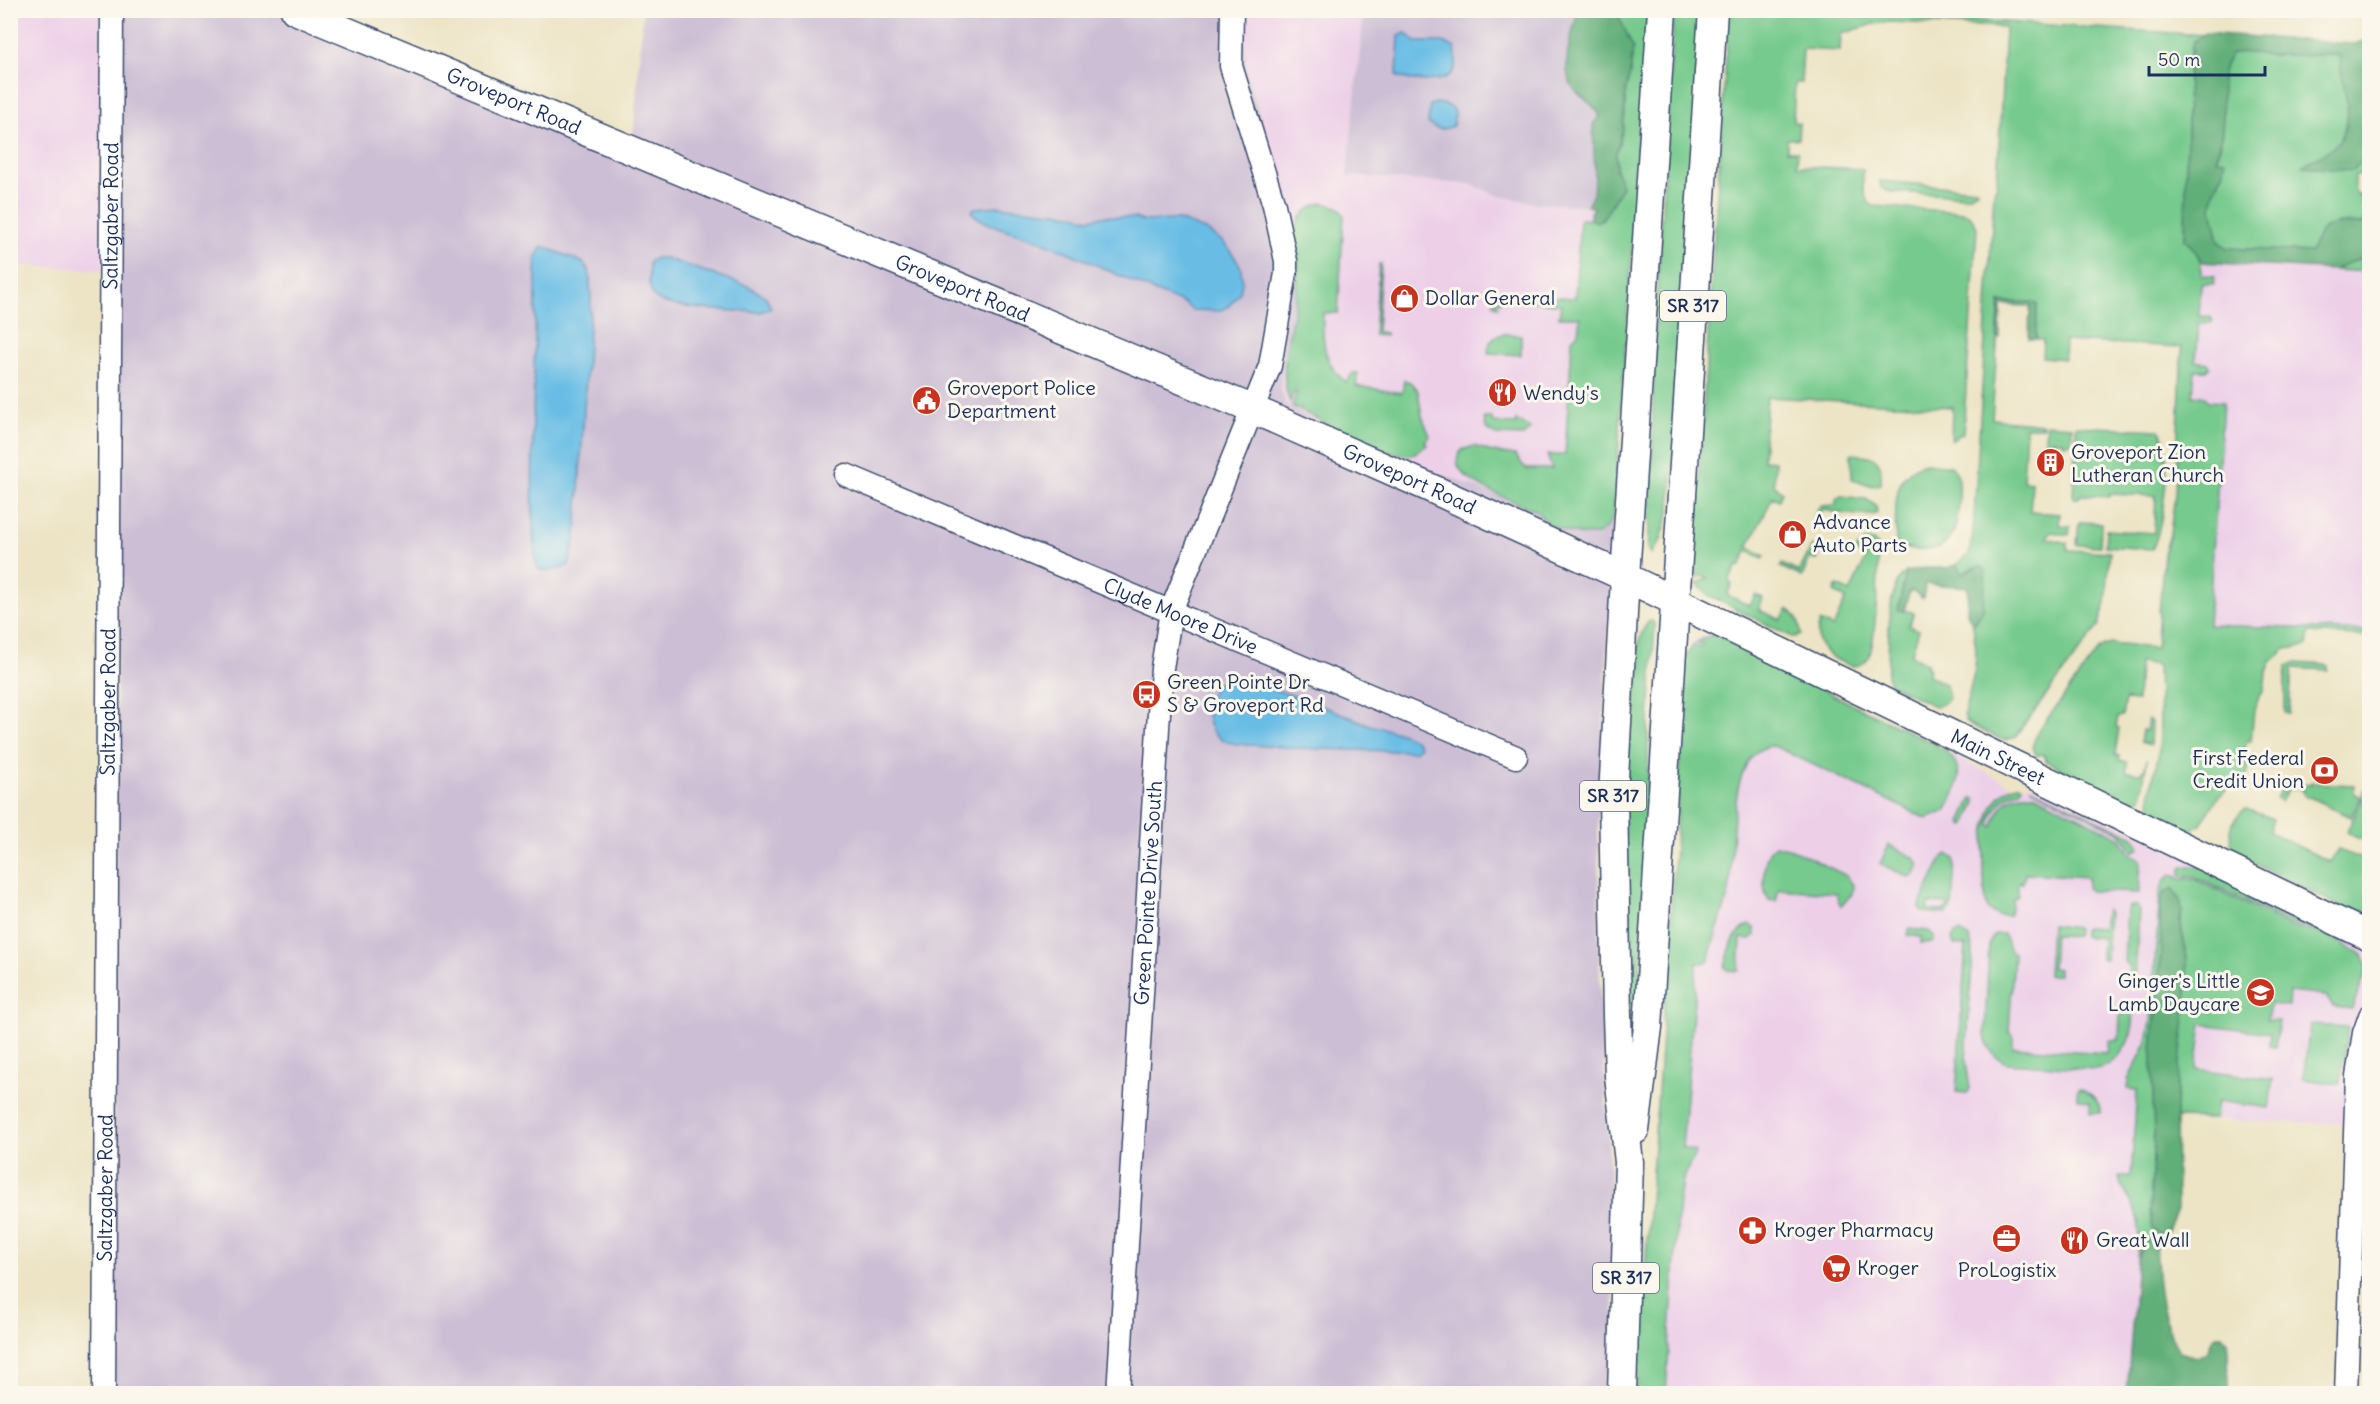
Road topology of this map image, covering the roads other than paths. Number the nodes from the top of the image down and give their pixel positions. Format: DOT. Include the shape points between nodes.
graph roads {
  1 [pos="112,10"];
  2 [pos="295,10"];
  3 [pos="1232,10"];
  4 [pos="1662,10"];
  5 [pos="1713,10"];
  6 [pos="1252,408"];
  7 [pos="846,475"];
  8 [pos="1625,577"];
  9 [pos="1674,602"];
  10 [pos="1171,611"];
  11 [pos="1516,757"];
  12 [pos="2370,937"];
  13 [pos="2370,1016"];
  14 [pos="1629,1162"];
  15 [pos="104,1394"];
  16 [pos="1118,1394"];
  17 [pos="1622,1394"];
  18 [pos="2346,1394"];
  1 -- 15 [label="street, Saltzgaber Road"];
  2 -- 6 [label="main road, Groveport Road"];
  3 -- 6 [label="street, Green Pointe Drive South" via="1231,66 1264,170 1286,261 1270,366"];
  4 -- 8 [label="main road, SR 317"];
  5 -- 9 [label="main road, SR 317"];
  6 -- 8 [label="main road, Groveport Road"];
  6 -- 10 [label="street, Green Pointe Drive South"];
  7 -- 10 [label="street, Clyde Moore Drive"];
  8 -- 9 [label="main road, Main Street"];
  8 -- 14 [label="main road, SR 317" via="1613,855 1619,1076"];
  9 -- 12 [label="main road, Main Street"];
  9 -- 14 [label="main road, SR 317" via="1648,1027"];
  10 -- 11 [label="street, Clyde Moore Drive"];
  10 -- 16 [label="street, Green Pointe Drive South" via="1162,668"];
  13 -- 18 [label="street" via="2357,1076"];
  14 -- 17 [label="main road, SR 317"];
}
